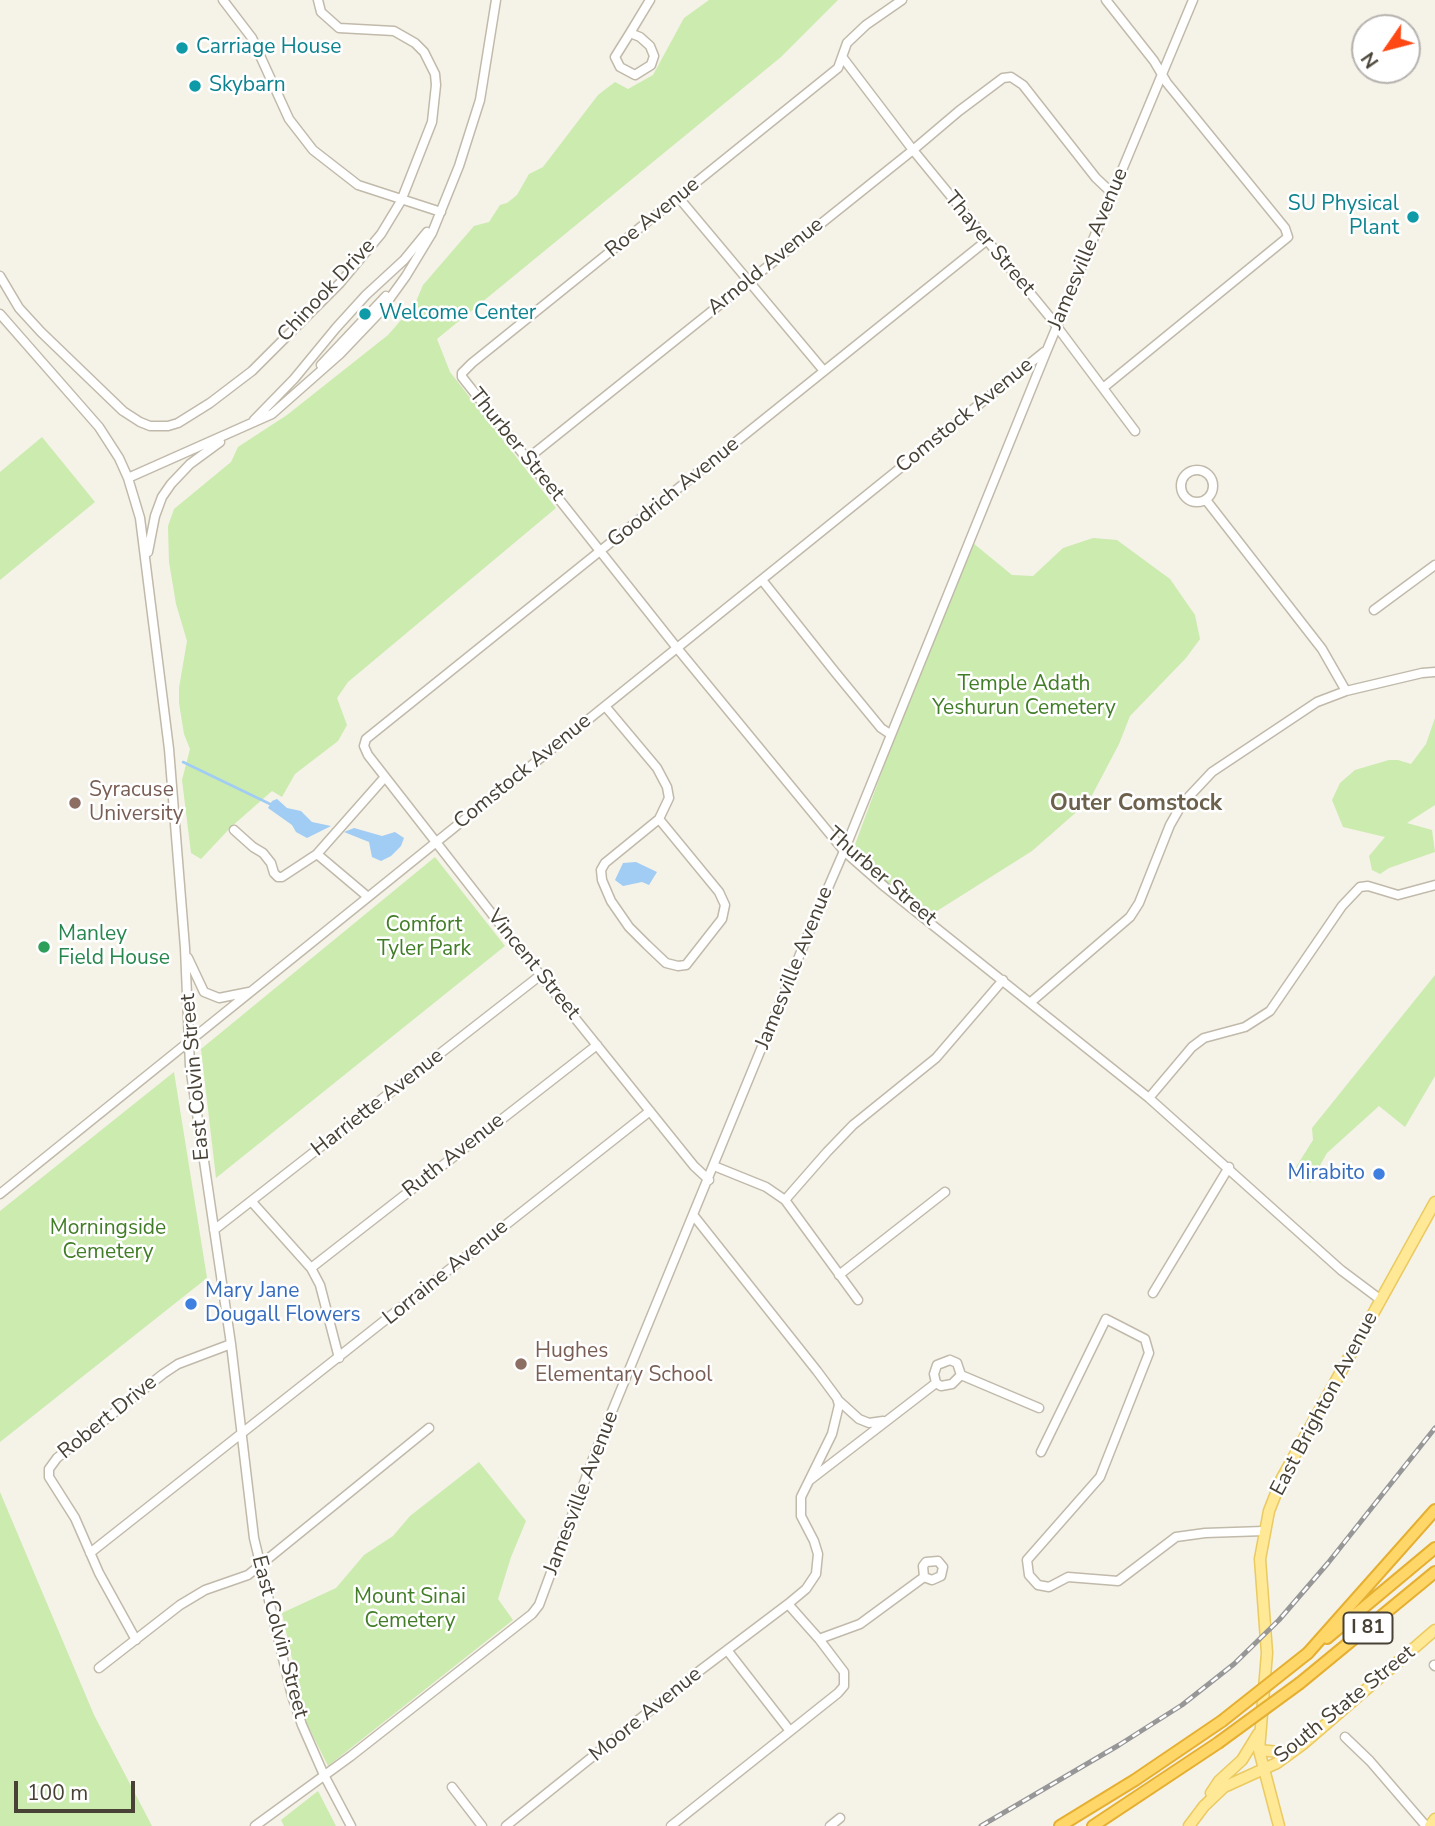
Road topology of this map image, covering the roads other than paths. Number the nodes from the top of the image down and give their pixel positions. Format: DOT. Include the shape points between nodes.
graph roads {
  1 [pos="223,0"];
  2 [pos="318,0"];
  3 [pos="496,0"];
  4 [pos="650,0"];
  5 [pos="902,0"];
  6 [pos="1106,0"];
  7 [pos="1193,0"];
  8 [pos="630,33"];
  9 [pos="843,58"];
  10 [pos="1162,74"];
  11 [pos="913,150"];
  12 [pos="1113,194"];
  13 [pos="679,198"];
  14 [pos="401,201"];
  15 [pos="441,212"];
  16 [pos="986,241"];
  17 [pos="0,276"];
  18 [pos="748,281"];
  19 [pos="366,296"];
  20 [pos="377,309"];
  21 [pos="0,314"];
  22 [pos="346,317"];
  23 [pos="3,324"];
  24 [pos="1057,327"];
  25 [pos="361,328"];
  26 [pos="1047,350"];
  27 [pos="824,371"];
  28 [pos="462,376"];
  29 [pos="1103,388"];
  30 [pos="249,426"];
  31 [pos="1135,431"];
  32 [pos="232,433"];
  33 [pos="527,459"];
  34 [pos="128,478"];
  35 [pos="1206,500"];
  36 [pos="601,551"];
  37 [pos="146,558"];
  38 [pos="1435,565"];
  39 [pos="762,580"];
  40 [pos="1374,610"];
  41 [pos="677,648"];
  42 [pos="1435,672"];
  43 [pos="1346,691"];
  44 [pos="605,706"];
  45 [pos="890,734"];
  46 [pos="364,746"];
  47 [pos="385,777"];
  48 [pos="659,819"];
  49 [pos="234,830"];
  50 [pos="436,842"];
  51 [pos="844,851"];
  52 [pos="317,854"];
  53 [pos="1435,886"];
  54 [pos="368,897"];
  55 [pos="185,948"];
  56 [pos="542,974"];
  57 [pos="1003,980"];
  58 [pos="252,991"];
  59 [pos="1031,1002"];
  60 [pos="189,1041"];
  61 [pos="597,1045"];
  62 [pos="1149,1098"];
  63 [pos="650,1111"];
  64 [pos="714,1166"];
  65 [pos="1229,1167"];
  66 [pos="709,1180"];
  67 [pos="945,1192"];
  68 [pos="0,1194"];
  69 [pos="785,1200"];
  70 [pos="252,1202"];
  71 [pos="1435,1202"];
  72 [pos="694,1216"];
  73 [pos="214,1230"];
  74 [pos="311,1268"];
  75 [pos="839,1275"];
  76 [pos="1153,1293"];
  77 [pos="858,1300"];
  78 [pos="1381,1300"];
  79 [pos="231,1344"];
  80 [pos="339,1358"];
  81 [pos="961,1375"];
  82 [pos="936,1383"];
  83 [pos="838,1400"];
  84 [pos="1039,1409"];
  85 [pos="884,1421"];
  86 [pos="429,1428"];
  87 [pos="242,1434"];
  88 [pos="1041,1451"];
  89 [pos="808,1482"];
  90 [pos="1435,1510"];
  91 [pos="1264,1531"];
  92 [pos="1435,1548"];
  93 [pos="90,1553"];
  94 [pos="260,1565"];
  95 [pos="1435,1572"];
  96 [pos="924,1577"];
  97 [pos="788,1604"];
  98 [pos="1435,1630"];
  99 [pos="819,1639"];
  100 [pos="136,1640"];
  101 [pos="727,1650"];
  102 [pos="1308,1653"];
  103 [pos="99,1668"];
  104 [pos="790,1731"];
  105 [pos="1260,1731"];
  106 [pos="1345,1737"];
  107 [pos="1259,1750"];
  108 [pos="1291,1753"];
  109 [pos="1263,1770"];
  110 [pos="324,1775"];
  111 [pos="452,1787"];
  112 [pos="1204,1806"];
  113 [pos="840,1818"];
  114 [pos="1435,1819"];
  115 [pos="255,1826"];
  116 [pos="351,1826"];
  117 [pos="482,1826"];
  118 [pos="506,1826"];
  119 [pos="671,1826"];
  120 [pos="830,1826"];
  121 [pos="1060,1826"];
  122 [pos="1093,1826"];
  123 [pos="1189,1826"];
  124 [pos="1279,1826"];
  125 [pos="1428,1826"];
  1 -- 14 [label="street" via="252,38 302,138 358,185"];
  2 -- 14 [label="street, Chinook Drive" via="321,12 339,28 394,32 415,43 435,74 432,122"];
  3 -- 15 [label="street" via="480,100"];
  4 -- 8 [label="street"];
  5 -- 9 [label="street, Roe Avenue" via="847,43"];
  6 -- 10 [label="street"];
  7 -- 10 [label="street, Jamesville Avenue"];
  8 -- 8 [label="street" via="615,57 620,67 635,75 651,65 654,56 650,46"];
  9 -- 11 [label="street, Thayer Street"];
  9 -- 13 [label="street, Roe Avenue" via="838,68"];
  10 -- 12 [label="street, Jamesville Avenue"];
  10 -- 29 [label="street" via="1285,228 1287,237"];
  11 -- 12 [label="street, Arnold Avenue" via="1006,77 1023,85"];
  11 -- 16 [label="street, Thayer Street"];
  11 -- 18 [label="street, Arnold Avenue"];
  12 -- 24 [label="street, Jamesville Avenue"];
  13 -- 18 [label="street"];
  13 -- 28 [label="street, Roe Avenue" via="472,363"];
  14 -- 15 [label="street"];
  14 -- 17 [label="street, Chinook Drive" via="376,241 340,283 252,371 178,423 150,426 123,411 19,308"];
  15 -- 19 [label="street" via="404,260"];
  15 -- 20 [label="street" via="404,277"];
  16 -- 24 [label="street, Thayer Street"];
  16 -- 27 [label="street, Goodrich Avenue"];
  18 -- 27 [label="street"];
  18 -- 33 [label="street, Arnold Avenue"];
  19 -- 20 [label="street"];
  19 -- 22 [label="street"];
  20 -- 25 [label="street"];
  21 -- 23 [label="street, East Colvin Street"];
  22 -- 25 [label="street"];
  22 -- 30 [label="street"];
  23 -- 34 [label="street, East Colvin Street" via="99,427"];
  24 -- 26 [label="street, Jamesville Avenue"];
  24 -- 29 [label="street, Thayer Street"];
  25 -- 30 [label="street" via="294,397"];
  26 -- 39 [label="street, Comstock Avenue"];
  26 -- 45 [label="street, Jamesville Avenue"];
  27 -- 36 [label="street, Goodrich Avenue"];
  28 -- 33 [label="street, Thurber Street"];
  29 -- 31 [label="street, Thayer Street"];
  30 -- 32 [label="street"];
  32 -- 34 [label="street"];
  32 -- 37 [label="street" via="190,464 162,497"];
  33 -- 36 [label="street, Thurber Street"];
  34 -- 37 [label="street, East Colvin Street"];
  35 -- 35 [label="street" via="1213,486 1209,476 1200,470 1189,472 1182,480 1184,495 1196,502"];
  35 -- 43 [label="street" via="1322,649"];
  36 -- 41 [label="street, Thurber Street"];
  36 -- 46 [label="street, Goodrich Avenue" via="366,739"];
  37 -- 55 [label="street, East Colvin Street" via="169,749"];
  38 -- 40 [label="street"];
  39 -- 41 [label="street, Comstock Avenue"];
  39 -- 45 [label="street"];
  41 -- 44 [label="street, Comstock Avenue"];
  41 -- 51 [label="street, Thurber Street"];
  42 -- 43 [label="street"];
  43 -- 59 [label="street" via="1317,702 1226,761 1194,789 1170,825 1130,917"];
  44 -- 48 [label="street" via="657,768 667,788 669,798"];
  44 -- 50 [label="street, Comstock Avenue"];
  45 -- 51 [label="street, Jamesville Avenue"];
  46 -- 47 [label="street, Vincent Street"];
  47 -- 50 [label="street, Vincent Street"];
  47 -- 52 [label="street"];
  48 -- 48 [label="street" via="604,863 602,880 629,927 666,963 686,965 722,919 725,905"];
  49 -- 52 [label="street" via="263,853 278,877"];
  50 -- 54 [label="street, Comstock Avenue"];
  50 -- 56 [label="street, Vincent Street"];
  51 -- 57 [label="street, Thurber Street"];
  51 -- 64 [label="street, Jamesville Avenue"];
  52 -- 54 [label="street"];
  53 -- 62 [label="street" via="1398,895 1360,887 1270,1011 1245,1027 1204,1038"];
  54 -- 58 [label="street, Comstock Avenue"];
  55 -- 58 [label="street" via="204,992 219,998"];
  55 -- 60 [label="street, East Colvin Street"];
  56 -- 61 [label="street, Vincent Street"];
  56 -- 70 [label="street, Harriette Avenue"];
  57 -- 59 [label="street, Thurber Street"];
  57 -- 69 [label="street" via="936,1058 853,1125"];
  58 -- 60 [label="street, Comstock Avenue"];
  59 -- 62 [label="street, Thurber Street"];
  60 -- 68 [label="street, Comstock Avenue"];
  60 -- 73 [label="street, East Colvin Street"];
  61 -- 63 [label="street, Vincent Street"];
  61 -- 74 [label="street, Ruth Avenue"];
  62 -- 65 [label="street, Thurber Street"];
  63 -- 66 [label="street, Vincent Street"];
  63 -- 80 [label="street, Lorraine Avenue"];
  64 -- 66 [label="street, Jamesville Avenue"];
  64 -- 69 [label="street" via="766,1187"];
  65 -- 76 [label="street"];
  65 -- 78 [label="street, Thurber Street" via="1341,1270"];
  66 -- 72 [label="street, Jamesville Avenue"];
  67 -- 75 [label="street"];
  69 -- 75 [label="street"];
  70 -- 73 [label="street, Harriette Avenue"];
  70 -- 74 [label="street"];
  71 -- 78 [label="main road, East Brighton Avenue"];
  72 -- 83 [label="street"];
  72 -- 110 [label="street, Jamesville Avenue" via="597,1448 539,1605"];
  73 -- 79 [label="street, East Colvin Street"];
  74 -- 80 [label="street" via="320,1285"];
  75 -- 77 [label="street"];
  78 -- 91 [label="main road, East Brighton Avenue" via="1282,1478"];
  79 -- 87 [label="street, East Colvin Street"];
  79 -- 93 [label="street, Robert Drive" via="163,1374 49,1469 49,1477"];
  80 -- 87 [label="street, Lorraine Avenue"];
  81 -- 82 [label="street" via="952,1384"];
  81 -- 82 [label="street" via="957,1363 943,1361 934,1374"];
  81 -- 84 [label="street"];
  82 -- 85 [label="street"];
  83 -- 85 [label="street" via="859,1419"];
  83 -- 89 [label="street, Moore Avenue" via="839,1415"];
  85 -- 89 [label="street"];
  86 -- 94 [label="street"];
  87 -- 93 [label="street, Lorraine Avenue"];
  87 -- 94 [label="street, East Colvin Street"];
  88 -- 91 [label="street" via="1105,1319 1145,1339 1149,1353 1100,1478 1027,1560 1029,1575 1038,1585 1049,1587 1068,1577 1118,1581 1176,1537"];
  89 -- 97 [label="street, Moore Avenue" via="800,1511 818,1563 810,1584"];
  90 -- 102 [label="highway"];
  91 -- 105 [label="main road, East Brighton Avenue" via="1260,1564 1267,1653"];
  92 -- 102 [label="highway, I 81"];
  93 -- 100 [label="street, Robert Drive"];
  94 -- 100 [label="street" via="248,1575 205,1590 180,1605"];
  94 -- 110 [label="street, East Colvin Street" via="292,1696"];
  95 -- 122 [label="highway, I 81, bridge" via="1218,1744"];
  96 -- 99 [label="street" via="860,1624"];
  97 -- 99 [label="street"];
  97 -- 101 [label="street, Moore Avenue"];
  98 -- 108 [label="main road, South State Street"];
  99 -- 104 [label="street" via="844,1672 845,1682 838,1693"];
  100 -- 103 [label="street"];
  101 -- 104 [label="street"];
  101 -- 118 [label="street, Moore Avenue"];
  102 -- 121 [label="highway, I 81, bridge" via="1222,1721"];
  104 -- 119 [label="street"];
  105 -- 107 [label="main road, East Brighton Avenue"];
  105 -- 112 [label="main road"];
  106 -- 125 [label="street"];
  107 -- 108 [label="main road"];
  107 -- 109 [label="main road, East Brighton Avenue"];
  108 -- 109 [label="main road, South State Street"];
  109 -- 112 [label="main road, South State Street" via="1224,1787"];
  109 -- 124 [label="main road, East Brighton Avenue"];
  110 -- 115 [label="street, Jamesville Avenue"];
  110 -- 116 [label="street, East Colvin Street"];
  111 -- 117 [label="street"];
  112 -- 123 [label="main road, South State Street"];
  113 -- 120 [label="street"];
  114 -- 125 [label="main road"];
}
